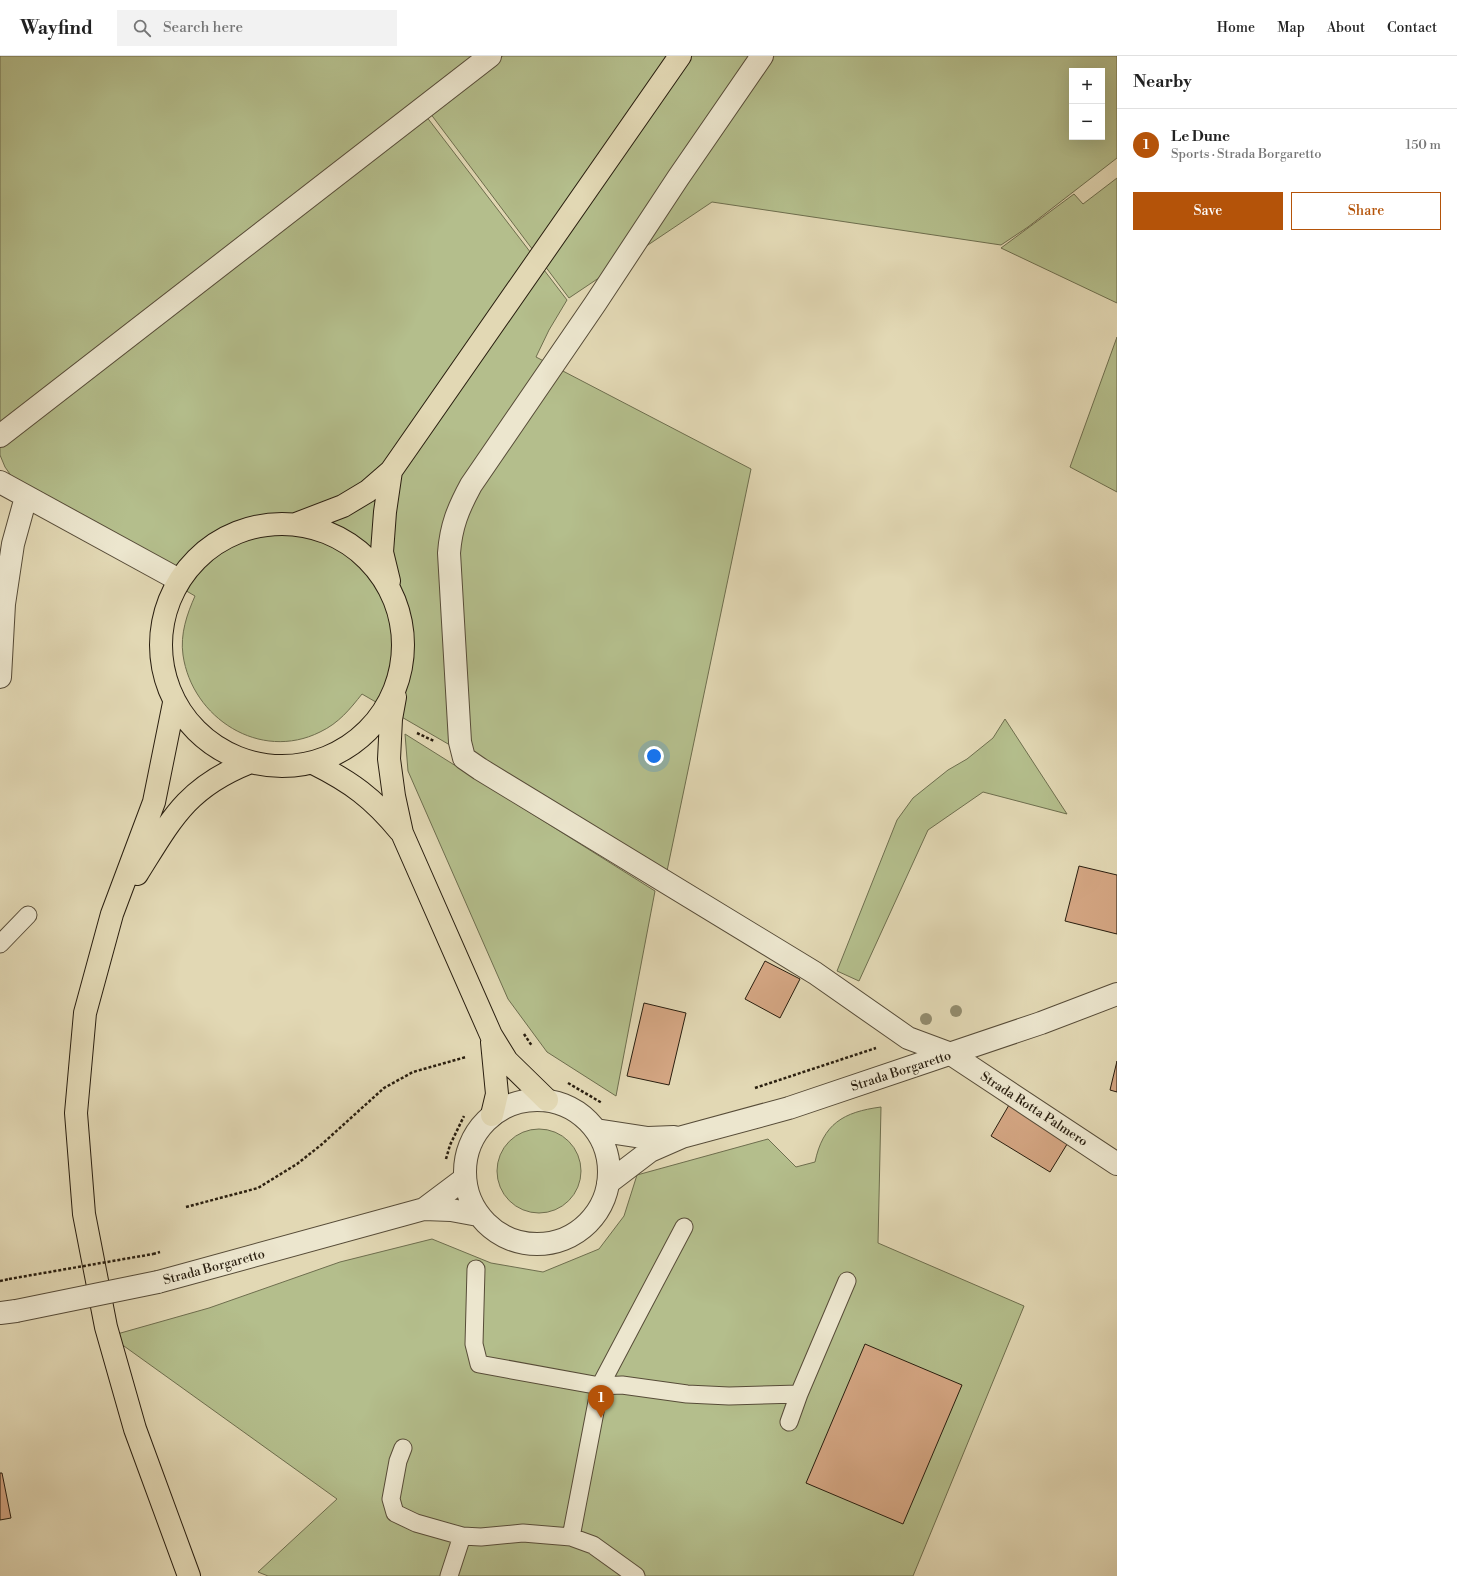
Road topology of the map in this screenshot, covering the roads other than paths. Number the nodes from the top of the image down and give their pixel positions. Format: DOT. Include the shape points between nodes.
graph roads {
  1 [pos="490,56"];
  2 [pos="680,56"];
  3 [pos="762,56"];
  4 [pos="0,436"];
  5 [pos="391,471"];
  6 [pos="0,482"];
  7 [pos="26,497"];
  8 [pos="296,524"];
  9 [pos="179,580"];
  10 [pos="392,594"];
  11 [pos="0,677"];
  12 [pos="397,684"];
  13 [pos="174,703"];
  14 [pos="248,763"];
  15 [pos="313,763"];
  16 [pos="402,834"];
  17 [pos="112,914"];
  18 [pos="28,915"];
  19 [pos="0,944"];
  20 [pos="1117,994"];
  21 [pos="491,1035"];
  22 [pos="951,1054"];
  23 [pos="547,1100"];
  24 [pos="492,1115"];
  25 [pos="596,1130"];
  26 [pos="682,1137"];
  27 [pos="1117,1164"];
  28 [pos="464,1178"];
  29 [pos="608,1183"];
  30 [pos="424,1209"];
  31 [pos="478,1215"];
  32 [pos="684,1227"];
  33 [pos="476,1269"];
  34 [pos="847,1281"];
  35 [pos="8,1312"];
  36 [pos="600,1386"];
  37 [pos="799,1394"];
  38 [pos="789,1422"];
  39 [pos="403,1448"];
  40 [pos="462,1536"];
  41 [pos="571,1537"];
  42 [pos="189,1576"];
  43 [pos="449,1576"];
  44 [pos="636,1576"];
  1 -- 4 [label="street"];
  2 -- 5 [label="main road"];
  3 -- 22 [label="street, Strada Rotta Palmero" via="471,485 458,509 451,532 449,553 460,742 464,758 480,769 815,973 908,1038"];
  5 -- 8 [label="main road" via="368,491 343,506"];
  5 -- 10 [label="main road" via="382,552"];
  6 -- 7 [label="street"];
  7 -- 9 [label="street"];
  7 -- 11 [label="street" via="13,544 4,604"];
  8 -- 9 [label="main road" via="262,525 230,535 201,554"];
  8 -- 10 [label="main road" via="320,530 348,543 363,554 380,573"];
  9 -- 13 [label="main road" via="165,609 160,641 163,673"];
  10 -- 12 [label="main road" via="401,624 403,654"];
  12 -- 15 [label="main road" via="387,706 373,726 335,755"];
  12 -- 16 [label="main road" via="391,719 389,758"];
  13 -- 14 [label="main road" via="194,730 219,750"];
  13 -- 17 [label="main road" via="154,802"];
  14 -- 15 [label="main road" via="280,768"];
  14 -- 17 [label="main road" via="213,779 181,808 166,827"];
  15 -- 16 [label="main road" via="359,789 382,809"];
  16 -- 21 [label="main road"];
  17 -- 42 [label="main road" via="85,1013 76,1113 84,1214 106,1327 135,1428"];
  18 -- 19 [label="lane"];
  20 -- 22 [label="street, Strada Borgaretto"];
  21 -- 23 [label="main road" via="507,1061"];
  21 -- 24 [label="main road" via="497,1094"];
  22 -- 26 [label="street, Strada Borgaretto" via="789,1108"];
  22 -- 27 [label="street, Strada Rotta Palmero"];
  23 -- 24 [label="street" via="520,1101"];
  23 -- 25 [label="street" via="573,1109"];
  24 -- 28 [label="street" via="476,1133 468,1150"];
  25 -- 26 [label="street, Strada Borgaretto" via="648,1138"];
  25 -- 29 [label="street" via="608,1156"];
  26 -- 29 [label="street, Strada Borgaretto" via="650,1151"];
  28 -- 30 [label="street, Strada Borgaretto"];
  28 -- 31 [label="street" via="468,1196"];
  29 -- 31 [label="street" via="606,1195 589,1223 571,1236 556,1242 529,1245 509,1239 490,1228"];
  30 -- 31 [label="street, Strada Borgaretto"];
  30 -- 35 [label="street, Strada Borgaretto, bridge" via="158,1282"];
  32 -- 36 [label="lane"];
  33 -- 36 [label="lane" via="474,1344 479,1364"];
  34 -- 37 [label="lane"];
  36 -- 37 [label="lane" via="622,1385 687,1394 729,1396"];
  36 -- 41 [label="lane"];
  37 -- 38 [label="lane"];
  39 -- 40 [label="lane" via="391,1499 395,1513 416,1523"];
  40 -- 41 [label="lane" via="523,1533"];
  40 -- 43 [label="lane"];
  41 -- 44 [label="lane" via="593,1544"];
}
